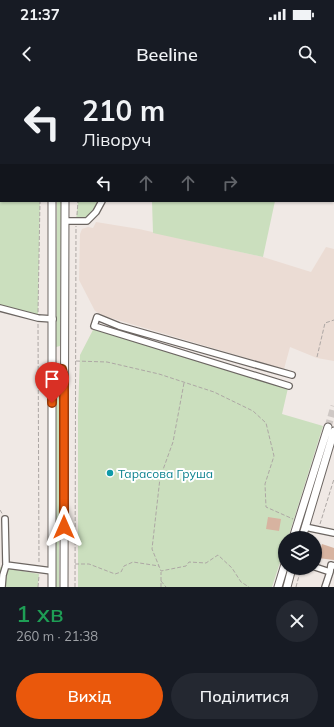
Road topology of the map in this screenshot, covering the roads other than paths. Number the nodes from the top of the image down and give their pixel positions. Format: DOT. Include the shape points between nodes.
graph roads {
  1 [pos="52,202"];
  2 [pos="65,202"];
  3 [pos="101,202"];
  4 [pos="65,221"];
  5 [pos="0,308"];
  6 [pos="53,319"];
  7 [pos="64,345"];
  8 [pos="53,351"];
  9 [pos="52,372"];
  10 [pos="292,375"];
  11 [pos="64,377"];
  12 [pos="289,386"];
  13 [pos="331,429"];
  14 [pos="5,519"];
  15 [pos="296,522"];
  16 [pos="305,527"];
  17 [pos="295,531"];
  18 [pos="304,531"];
  19 [pos="334,533"];
  20 [pos="6,565"];
  21 [pos="334,566"];
  22 [pos="322,569"];
  23 [pos="52,572"];
  24 [pos="330,572"];
  25 [pos="282,575"];
  26 [pos="290,575"];
  27 [pos="2,587"];
  28 [pos="52,587"];
  29 [pos="64,587"];
  30 [pos="278,587"];
  31 [pos="287,587"];
  32 [pos="325,587"];
  1 -- 6 [label="main road"];
  2 -- 4 [label="main road"];
  3 -- 4 [label="street" via="87,221"];
  4 -- 7 [label="main road"];
  5 -- 6 [label="street" via="38,318"];
  6 -- 8 [label="main road"];
  7 -- 8 [label="main road" via="62,354 55,354"];
  7 -- 11 [label="main road"];
  8 -- 9 [label="main road"];
  9 -- 11 [label="main road" via="54,368 62,369"];
  9 -- 23 [label="main road"];
  10 -- 12 [label="street" via="118,326 97,317 94,326"];
  11 -- 29 [label="main road"];
  13 -- 15 [label="main road"];
  13 -- 16 [label="main road"];
  14 -- 20 [label="street"];
  15 -- 16 [label="main road" via="300,530"];
  15 -- 17 [label="main road"];
  16 -- 18 [label="main road"];
  16 -- 19 [label="street"];
  20 -- 23 [label="street"];
  20 -- 27 [label="street"];
  21 -- 24 [label="street" via="331,565"];
  22 -- 24 [label="street"];
  23 -- 28 [label="main road"];
  24 -- 32 [label="street"];
  25 -- 30 [label="main road"];
  26 -- 31 [label="main road"];
}
